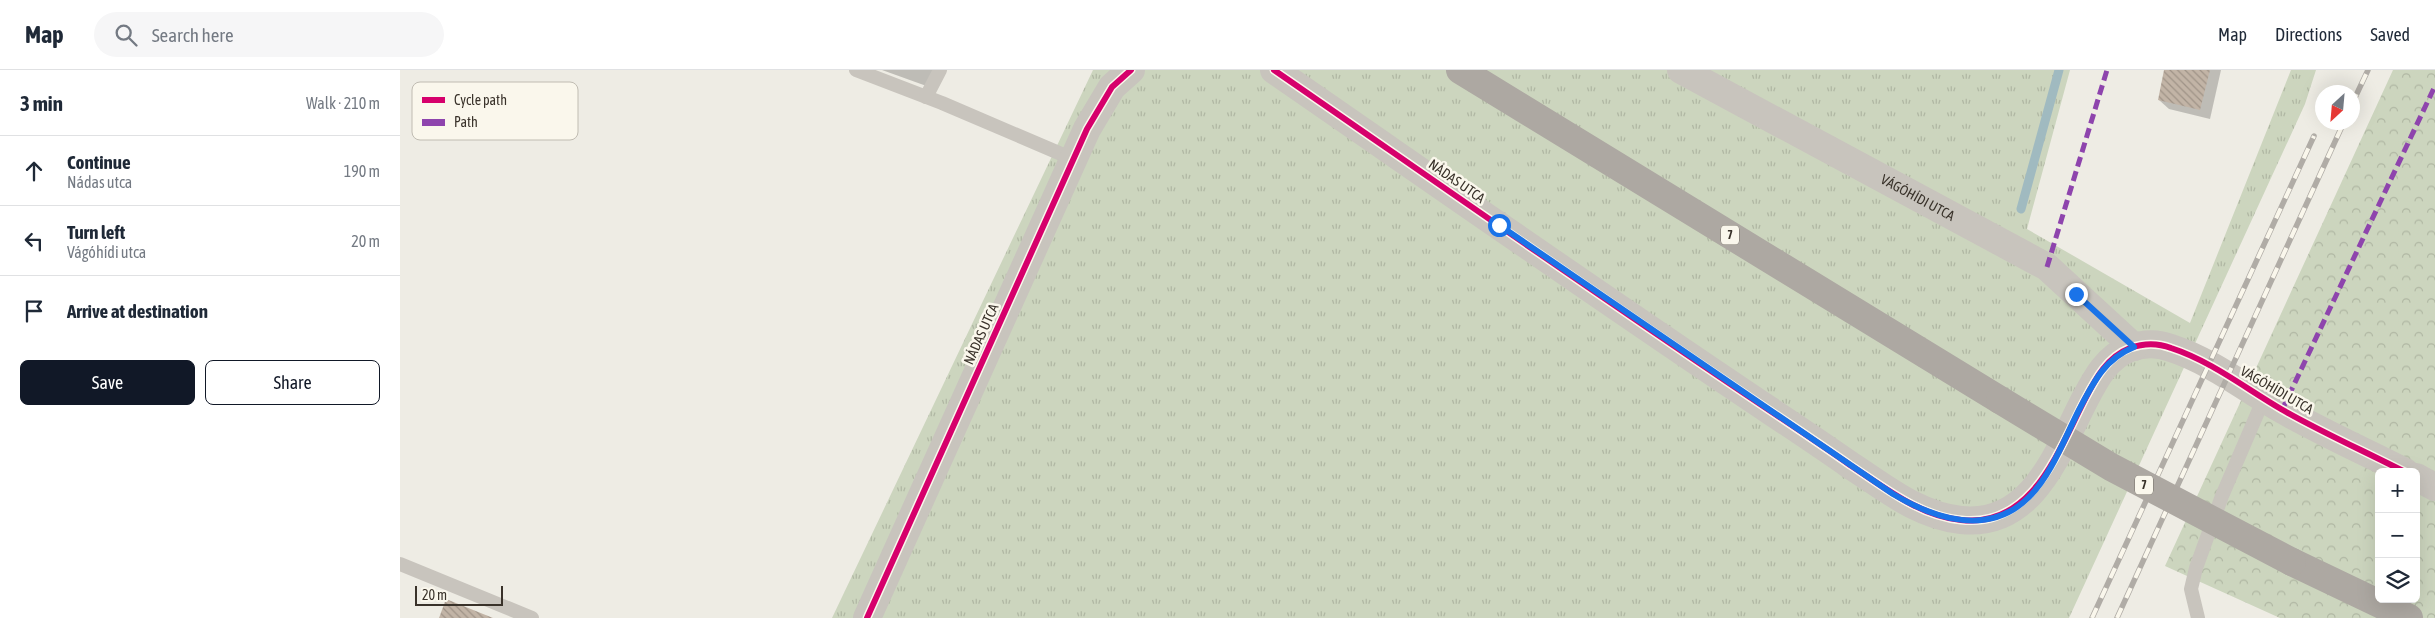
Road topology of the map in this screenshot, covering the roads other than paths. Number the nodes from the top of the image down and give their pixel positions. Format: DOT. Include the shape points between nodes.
graph roads {
  1 [pos="856,70"];
  2 [pos="940,70"];
  3 [pos="1131,70"];
  4 [pos="1274,70"];
  5 [pos="1460,70"];
  6 [pos="1681,70"];
  7 [pos="926,97"];
  8 [pos="1074,159"];
  9 [pos="2134,347"];
  10 [pos="2264,398"];
  11 [pos="2397,468"];
  12 [pos="2420,479"];
  13 [pos="2435,487"];
  14 [pos="400,564"];
  15 [pos="532,618"];
  16 [pos="867,618"];
  17 [pos="2198,618"];
  18 [pos="2409,618"];
  1 -- 7 [label="lane"];
  2 -- 7 [label="lane"];
  3 -- 8 [label="street, NÁDAS UTCA" via="1112,88 1100,106"];
  4 -- 9 [label="street, NÁDAS UTCA" via="1893,494 1942,517 1973,521 2000,516 2030,496 2048,471 2101,371 2120,353"];
  5 -- 18 [label="main road, 7, bridge" via="2128,476 2292,562"];
  6 -- 9 [label="street, VÁGÓHÍDI UTCA" via="2047,267"];
  7 -- 8 [label="lane"];
  8 -- 16 [label="street, NÁDAS UTCA"];
  9 -- 10 [label="street, VÁGÓHÍDI UTCA" via="2168,346 2209,364"];
  10 -- 11 [label="street, VÁGÓHÍDI UTCA"];
  10 -- 17 [label="lane" via="2222,496 2196,568 2191,589"];
  12 -- 13 [label="street"];
  14 -- 15 [label="lane"];
}
